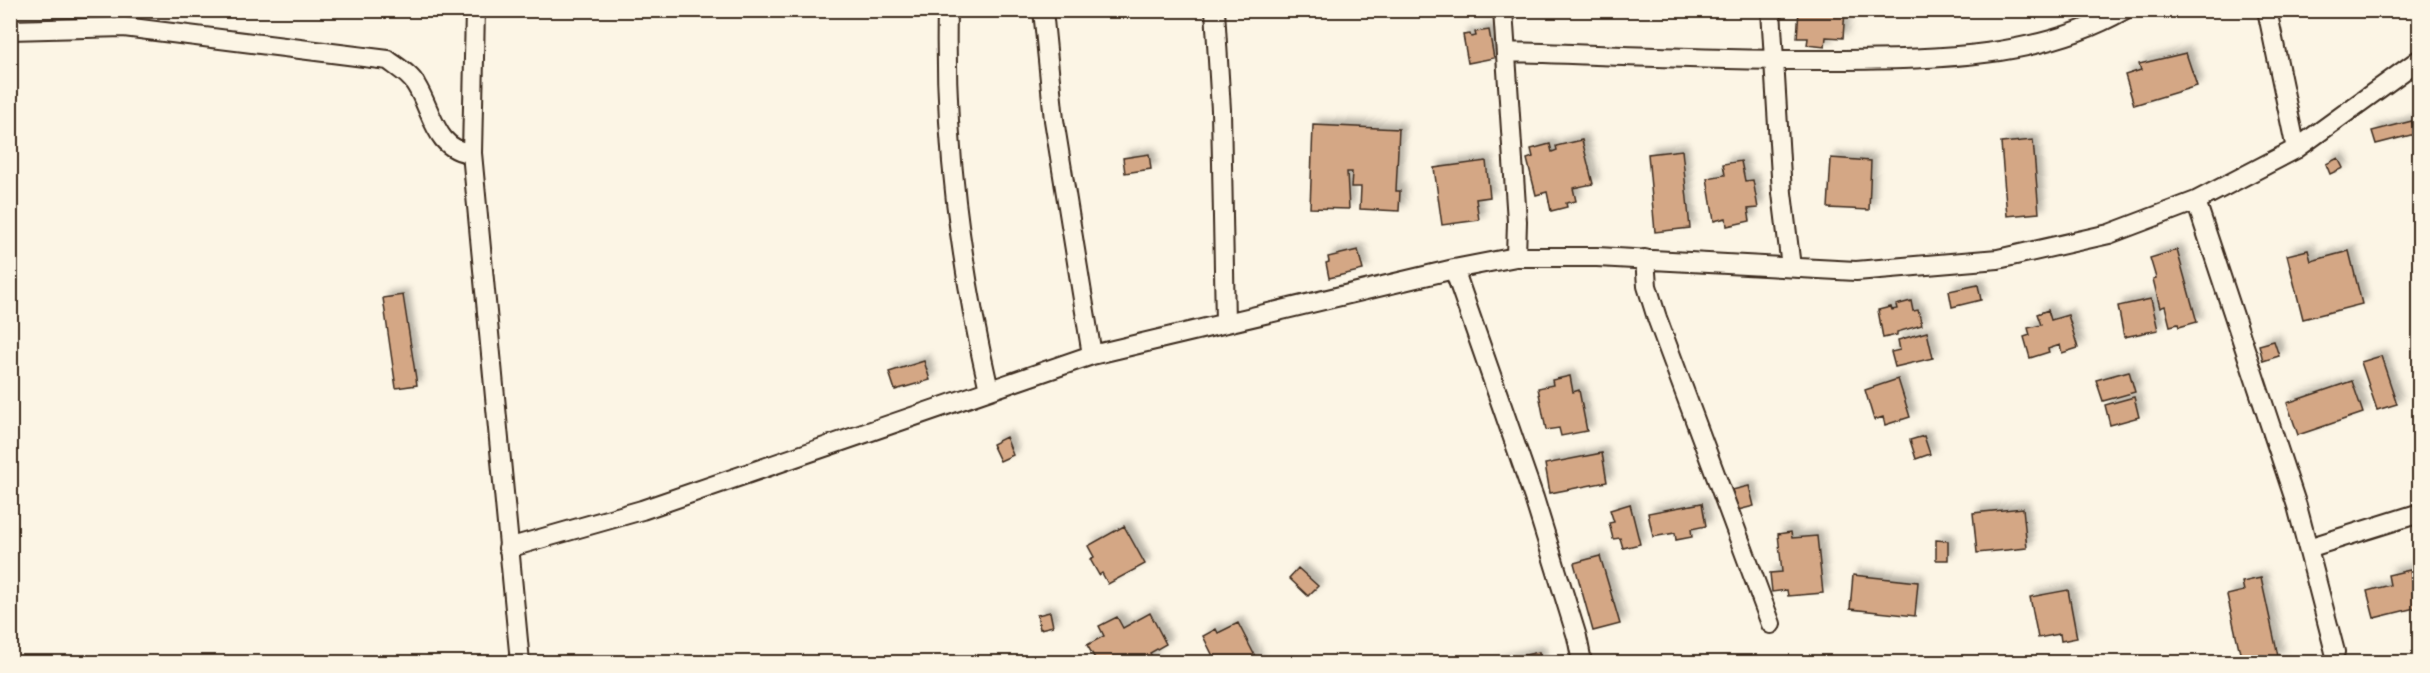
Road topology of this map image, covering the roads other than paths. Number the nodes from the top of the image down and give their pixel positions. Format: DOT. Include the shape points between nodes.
graph roads {
  1 [pos="475,10"];
  2 [pos="947,10"];
  3 [pos="1042,10"];
  4 [pos="1215,10"];
  5 [pos="1503,10"];
  6 [pos="1772,10"];
  7 [pos="2124,10"];
  8 [pos="2266,10"];
  9 [pos="10,30"];
  10 [pos="1506,51"];
  11 [pos="2420,59"];
  12 [pos="1774,60"];
  13 [pos="2296,149"];
  14 [pos="472,153"];
  15 [pos="2196,201"];
  16 [pos="1516,258"];
  17 [pos="1645,259"];
  18 [pos="1791,267"];
  19 [pos="1454,269"];
  20 [pos="1225,323"];
  21 [pos="1092,355"];
  22 [pos="989,390"];
  23 [pos="2420,513"];
  24 [pos="508,548"];
  25 [pos="2308,548"];
  26 [pos="1771,624"];
  27 [pos="2335,652"];
  28 [pos="520,663"];
  29 [pos="1582,663"];
  1 -- 14 [label="street"];
  2 -- 22 [label="street" via="946,64 956,217"];
  3 -- 21 [label="street" via="1054,120"];
  4 -- 20 [label="street"];
  5 -- 10 [label="street"];
  6 -- 12 [label="street"];
  7 -- 12 [label="street" via="2062,38 2008,49 1936,58"];
  8 -- 13 [label="street"];
  9 -- 14 [label="street" via="124,27 388,60 415,82 444,142 459,152"];
  10 -- 12 [label="street"];
  10 -- 16 [label="street"];
  11 -- 13 [label="street"];
  12 -- 18 [label="street"];
  13 -- 15 [label="street"];
  14 -- 24 [label="street"];
  15 -- 18 [label="street" via="2109,234 1998,259 1856,271"];
  15 -- 25 [label="street"];
  16 -- 17 [label="street"];
  16 -- 19 [label="street"];
  17 -- 18 [label="street"];
  17 -- 26 [label="street" via="1647,286 1657,318"];
  19 -- 20 [label="street"];
  19 -- 29 [label="street" via="1537,508"];
  20 -- 21 [label="street"];
  21 -- 22 [label="street"];
  22 -- 24 [label="street" via="642,510"];
  23 -- 25 [label="street"];
  24 -- 28 [label="street"];
  25 -- 27 [label="street"];
}
